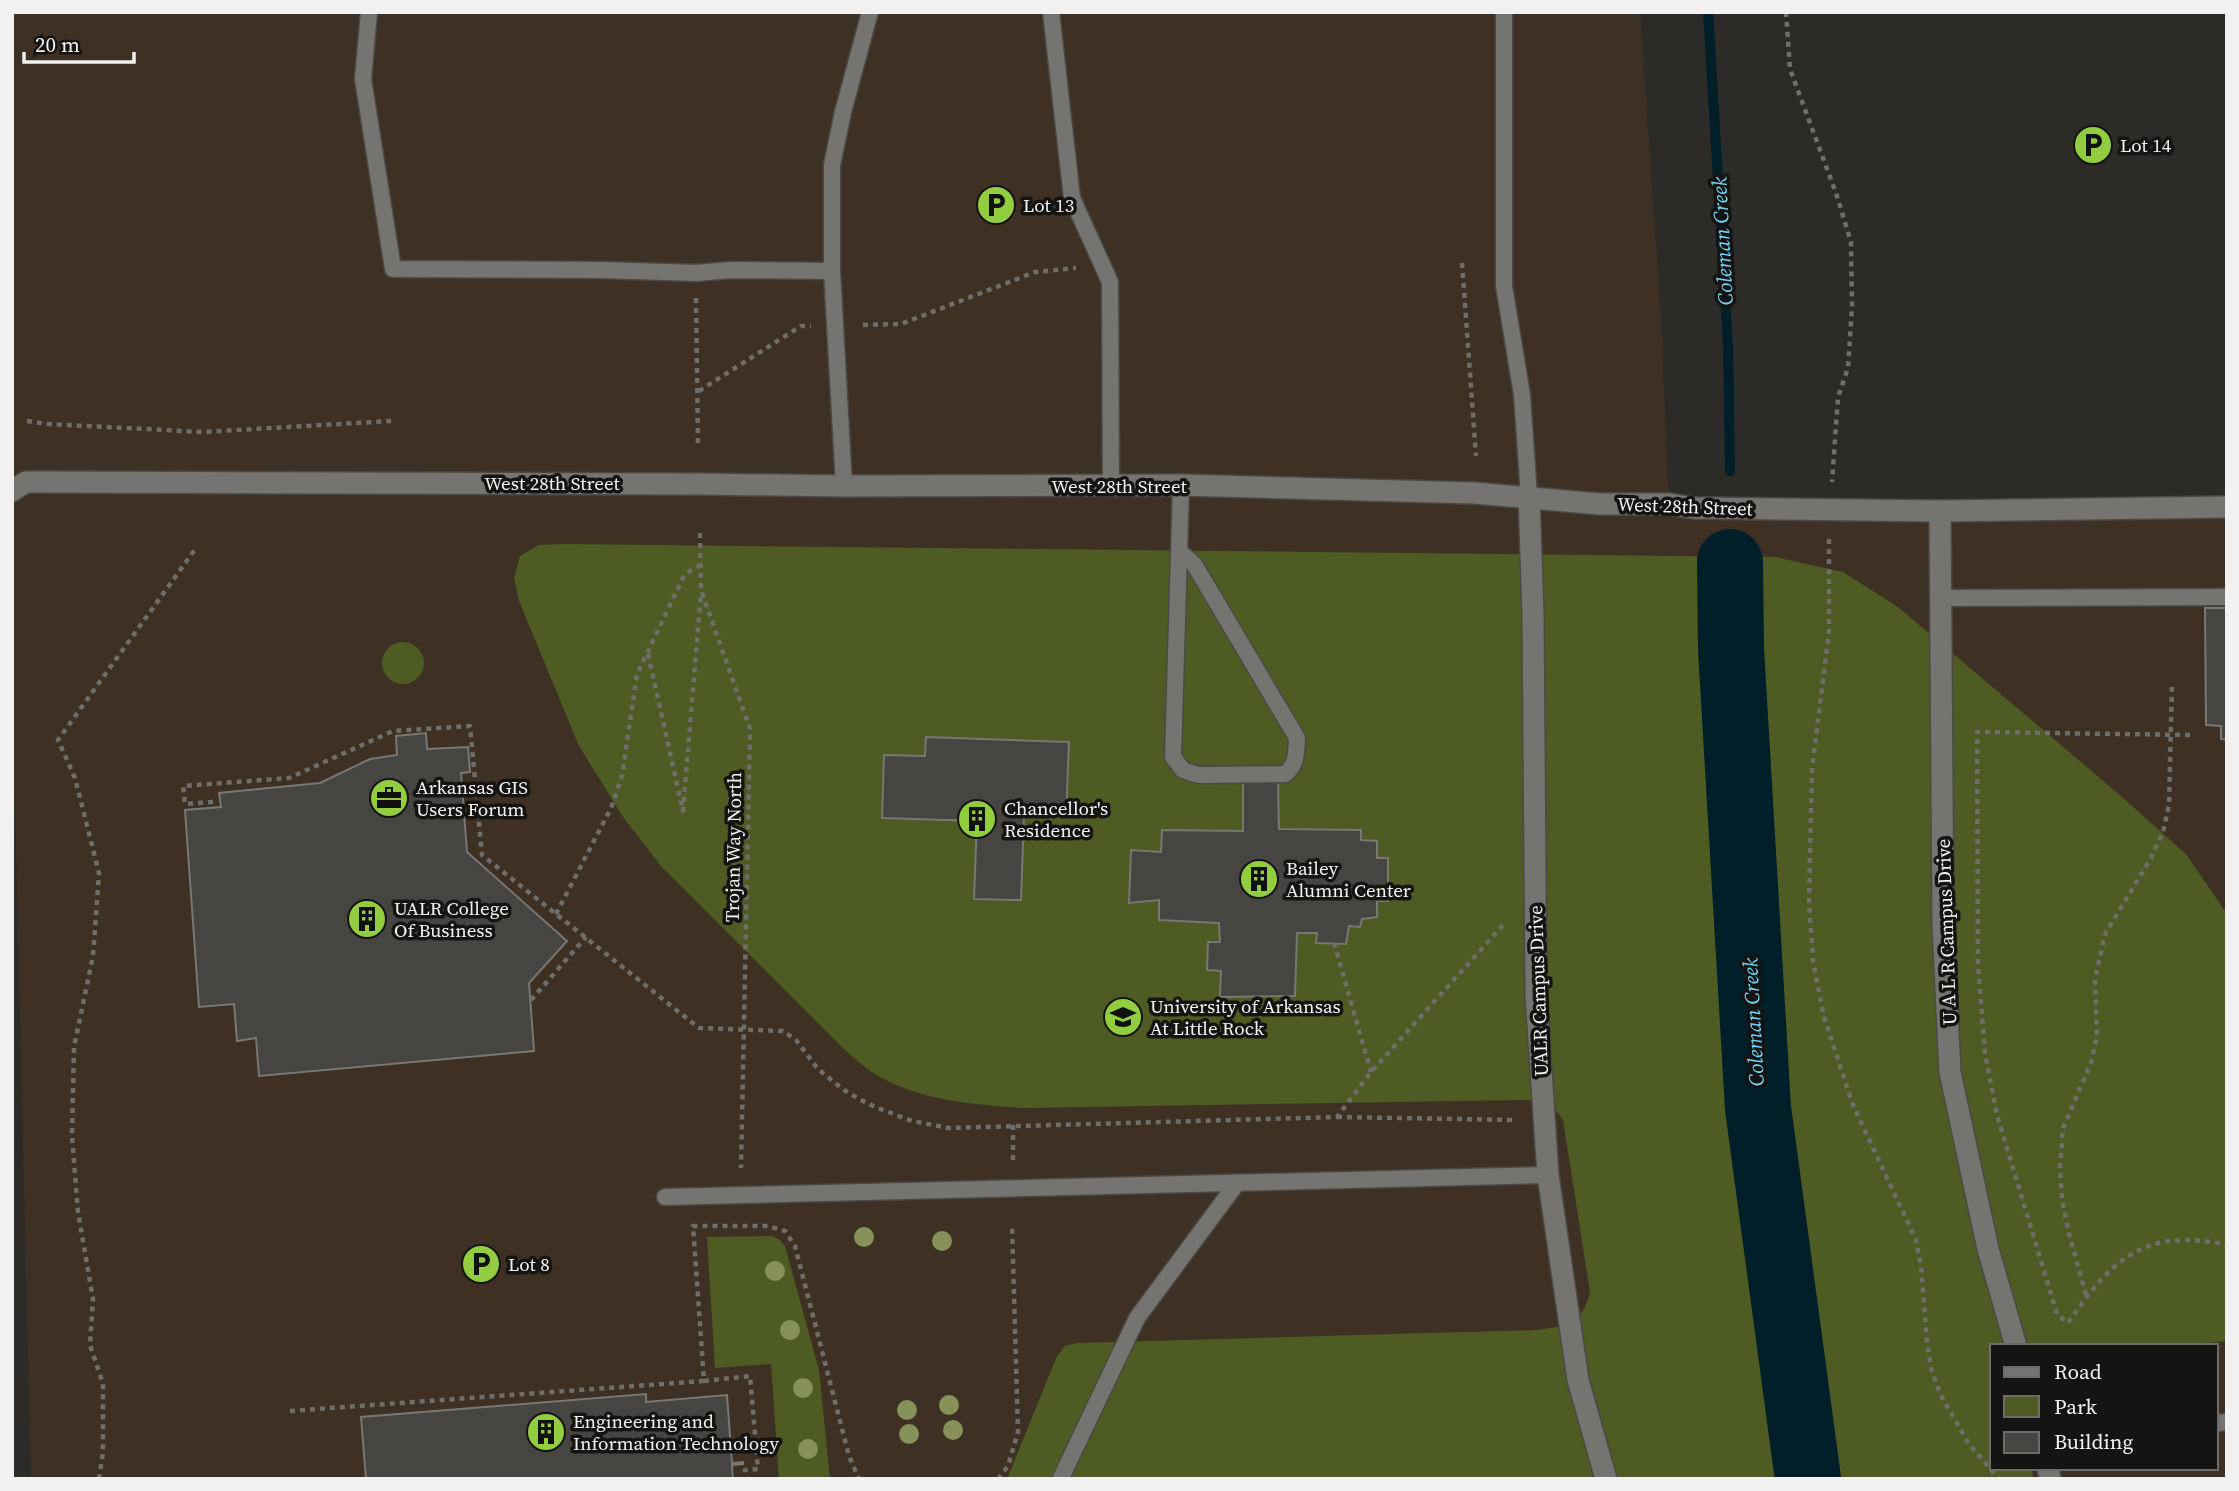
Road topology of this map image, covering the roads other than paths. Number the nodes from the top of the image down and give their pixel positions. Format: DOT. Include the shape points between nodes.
graph roads {
  1 [pos="369,12"];
  2 [pos="870,12"];
  3 [pos="1051,12"];
  4 [pos="1504,12"];
  5 [pos="832,271"];
  6 [pos="1111,485"];
  7 [pos="1181,485"];
  8 [pos="844,486"];
  9 [pos="12,491"];
  10 [pos="1529,496"];
  11 [pos="2227,507"];
  12 [pos="1940,511"];
  13 [pos="1180,552"];
  14 [pos="2227,597"];
  15 [pos="1941,598"];
  16 [pos="1548,1175"];
  17 [pos="1237,1182"];
  18 [pos="665,1197"];
  19 [pos="2015,1344"];
  20 [pos="1061,1478"];
  21 [pos="1606,1479"];
  1 -- 5 [label="lane" via="363,79 393,269"];
  2 -- 5 [label="lane" via="832,164"];
  3 -- 6 [label="lane" via="1072,198 1110,282"];
  4 -- 10 [label="lane" via="1504,286 1522,395"];
  5 -- 8 [label="lane"];
  6 -- 7 [label="street, West 28th Street"];
  6 -- 8 [label="street, West 28th Street"];
  7 -- 10 [label="street, West 28th Street"];
  7 -- 13 [label="lane"];
  8 -- 9 [label="street, West 28th Street" via="26,482"];
  10 -- 12 [label="street, West 28th Street" via="1694,508"];
  10 -- 16 [label="street, UALR Campus Drive" via="1535,995"];
  11 -- 12 [label="street, West 28th Street"];
  12 -- 15 [label="street, U A L R Campus Drive"];
  13 -- 13 [label="lane" via="1173,757 1183,770 1198,775 1285,774 1292,768 1297,738 1194,564"];
  14 -- 15 [label="lane"];
  15 -- 19 [label="street, U A L R Campus Drive" via="1943,926 1950,1072 1988,1249"];
  16 -- 17 [label="lane"];
  16 -- 21 [label="street, UALR Campus Drive" via="1578,1381"];
  17 -- 18 [label="lane"];
  17 -- 20 [label="lane" via="1137,1318"];
}
